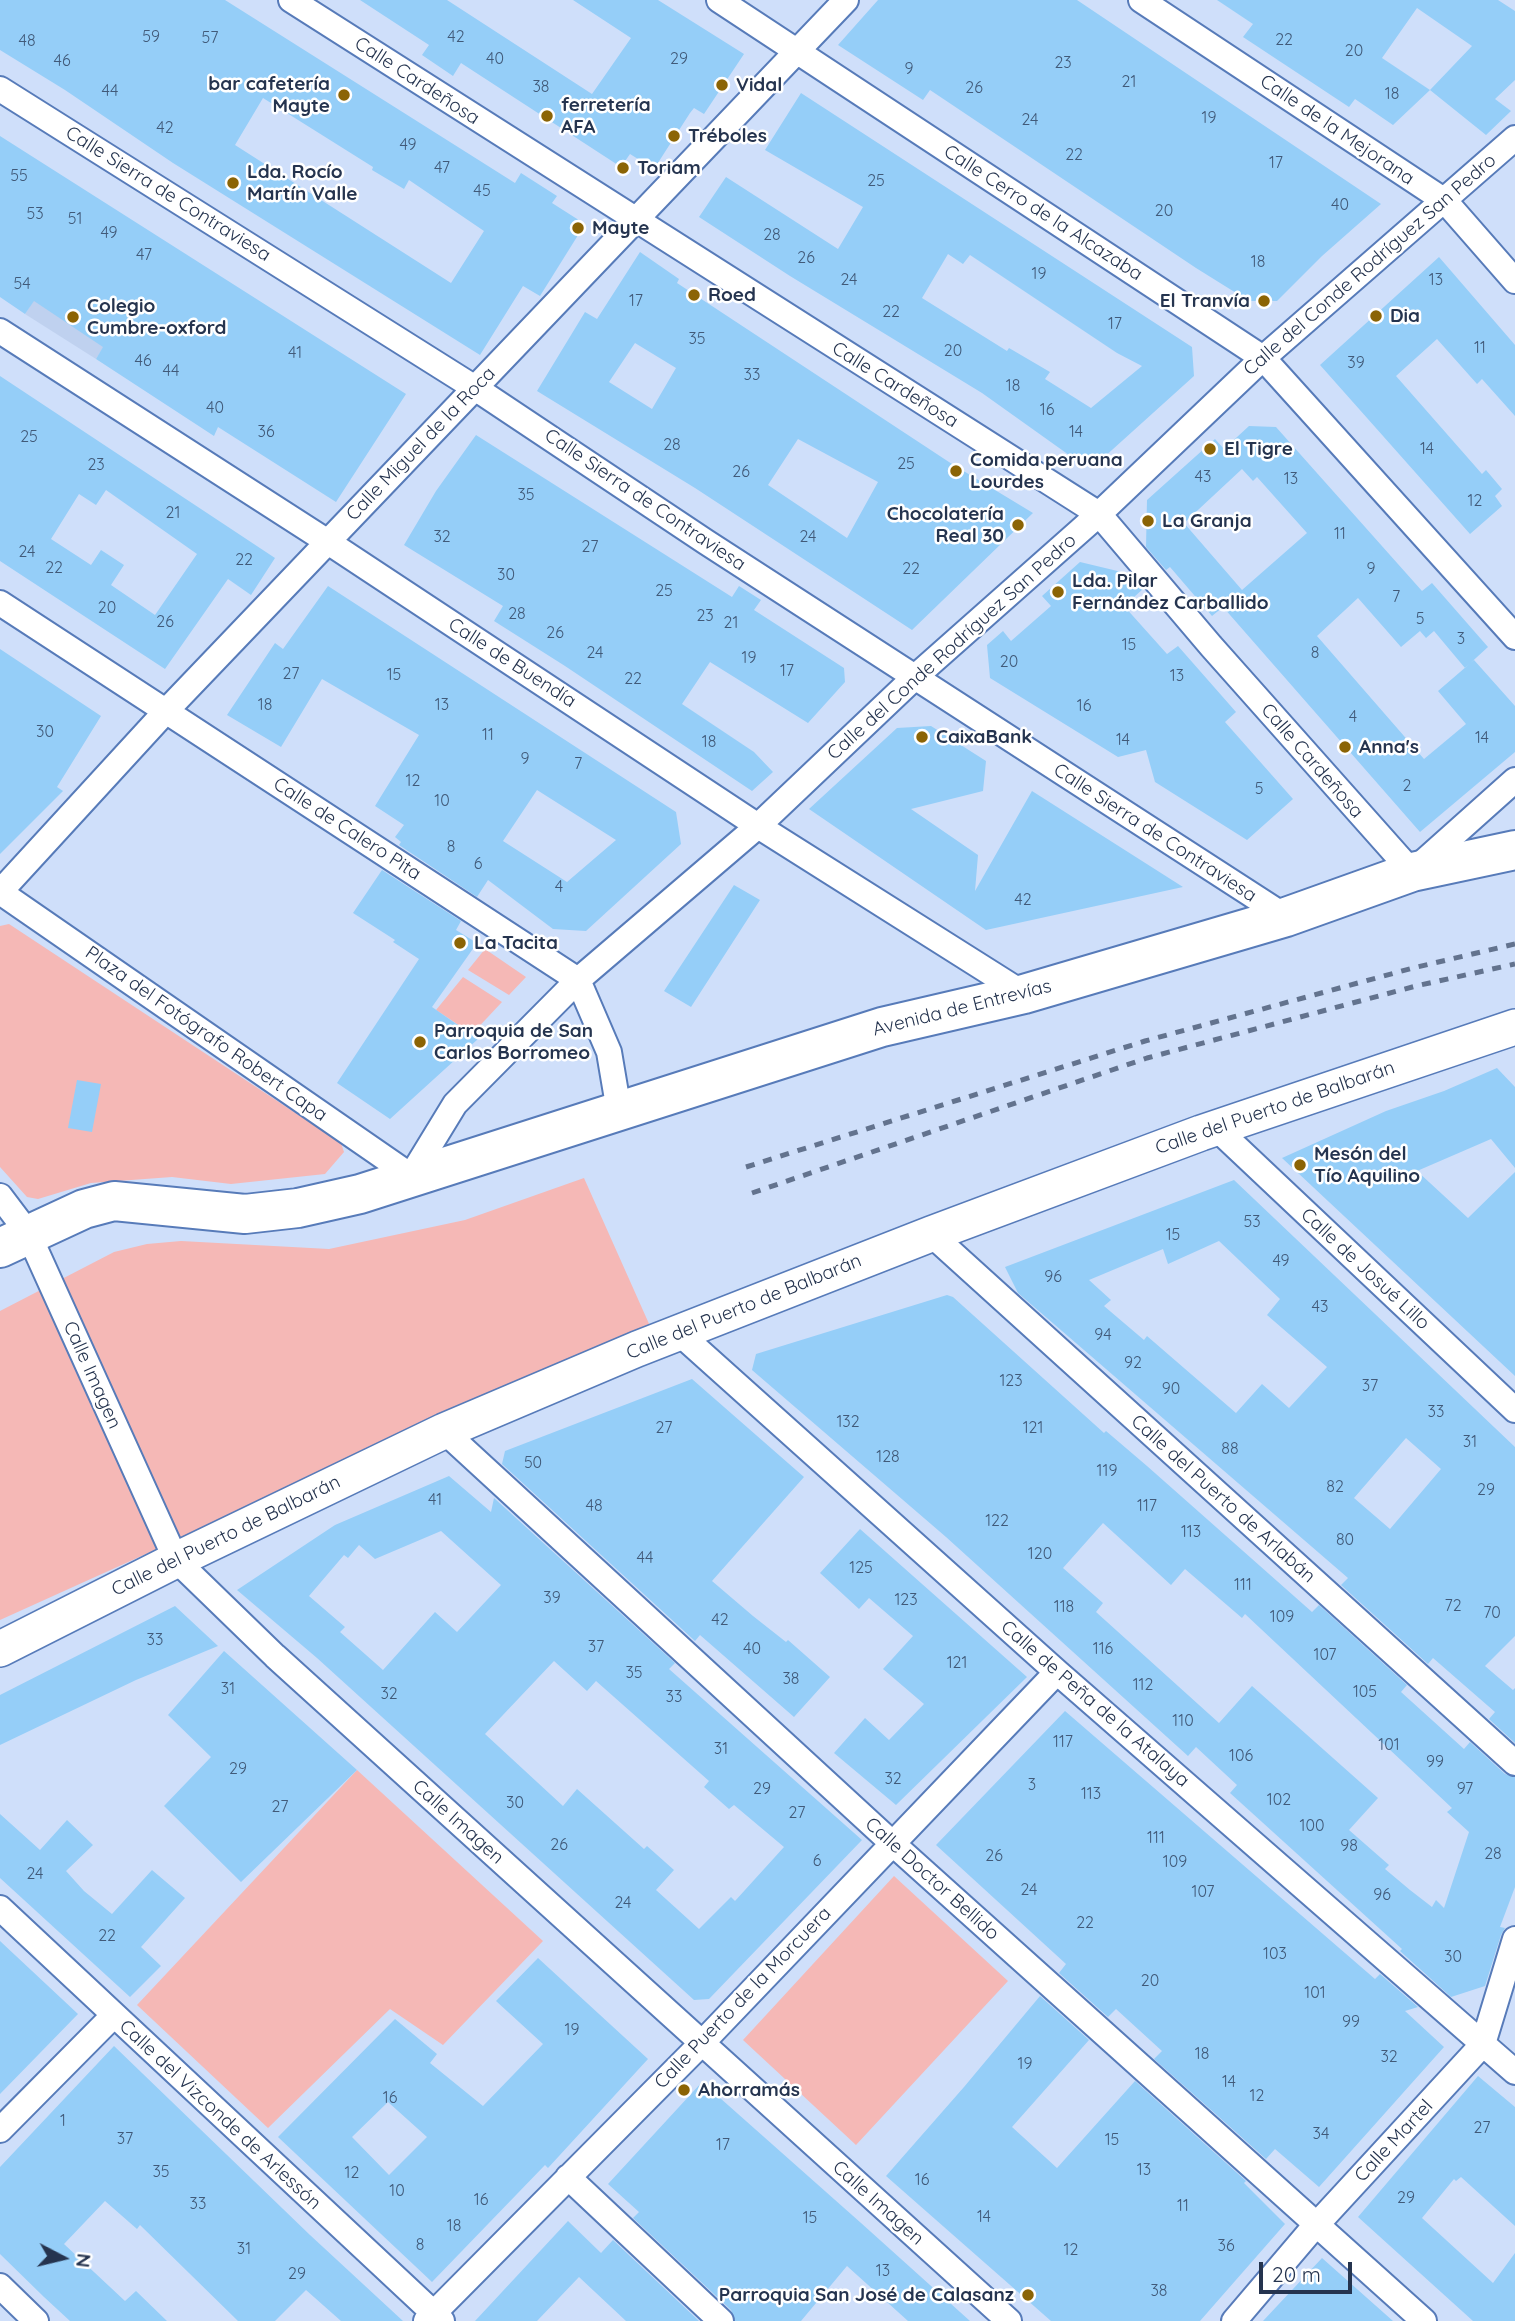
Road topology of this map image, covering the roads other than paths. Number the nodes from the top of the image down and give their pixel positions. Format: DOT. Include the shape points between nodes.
graph roads {
  1 [pos="290,0"];
  2 [pos="719,0"];
  3 [pos="846,0"];
  4 [pos="1141,0"];
  5 [pos="796,52"];
  6 [pos="0,89"];
  7 [pos="1515,138"];
  8 [pos="1445,201"];
  9 [pos="635,220"];
  10 [pos="1515,281"];
  11 [pos="0,331"];
  12 [pos="1263,358"];
  13 [pos="475,388"];
  14 [pos="1099,514"];
  15 [pos="328,542"];
  16 [pos="0,603"];
  17 [pos="1515,637"];
  18 [pos="915,677"];
  19 [pos="167,710"];
  20 [pos="1515,780"];
  21 [pos="758,826"];
  22 [pos="1515,850"];
  23 [pos="1412,872"];
  24 [pos="0,892"];
  25 [pos="1286,917"];
  26 [pos="578,980"];
  27 [pos="1024,994"];
  28 [pos="1511,1034"];
  29 [pos="619,1111"];
  30 [pos="1216,1128"];
  31 [pos="411,1176"];
  32 [pos="0,1196"];
  33 [pos="931,1234"];
  34 [pos="14,1241"];
  35 [pos="678,1332"];
  36 [pos="1515,1410"];
  37 [pos="444,1431"];
  38 [pos="176,1560"];
  39 [pos="0,1649"];
  40 [pos="1057,1672"];
  41 [pos="1515,1763"];
  42 [pos="892,1843"];
  43 [pos="0,1908"];
  44 [pos="1515,1939"];
  45 [pos="113,2016"];
  46 [pos="701,2043"];
  47 [pos="1483,2044"];
  48 [pos="1515,2072"];
  49 [pos="0,2130"];
  50 [pos="568,2177"];
  51 [pos="1317,2224"];
  52 [pos="0,2286"];
  53 [pos="434,2318"];
  54 [pos="36,2321"];
  55 [pos="721,2321"];
  56 [pos="1009,2321"];
  57 [pos="1234,2321"];
  58 [pos="1424,2321"];
  1 -- 9 [label="street, Calle Cardeñosa"];
  2 -- 5 [label="street, Calle Cerro de la Alcazaba"];
  3 -- 5 [label="street, Calle Miguel de la Roca"];
  4 -- 8 [label="street, Calle de la Mejorana"];
  5 -- 9 [label="street, Calle Miguel de la Roca"];
  5 -- 12 [label="street, Calle Cerro de la Alcazaba"];
  6 -- 13 [label="street, Calle Sierra de Contraviesa"];
  7 -- 8 [label="street, Calle del Conde Rodríguez San Pedro"];
  8 -- 10 [label="street, Calle de la Mejorana"];
  8 -- 12 [label="street, Calle del Conde Rodríguez San Pedro"];
  9 -- 13 [label="street, Calle Miguel de la Roca"];
  9 -- 14 [label="street, Calle Cardeñosa"];
  11 -- 15 [label="street, Calle de Buendía"];
  12 -- 14 [label="street, Calle del Conde Rodríguez San Pedro"];
  12 -- 17 [label="street, Calle Cerro de la Alcazaba"];
  13 -- 15 [label="street, Calle Miguel de la Roca"];
  13 -- 18 [label="street, Calle Sierra de Contraviesa"];
  14 -- 18 [label="street, Calle del Conde Rodríguez San Pedro"];
  14 -- 23 [label="street, Calle Cardeñosa"];
  15 -- 19 [label="street, Calle Miguel de la Roca"];
  15 -- 21 [label="street, Calle de Buendía"];
  16 -- 19 [label="street, Calle de Calero Pita"];
  18 -- 21 [label="street, Calle del Conde Rodríguez San Pedro"];
  18 -- 25 [label="street, Calle Sierra de Contraviesa"];
  19 -- 24 [label="street, Calle Miguel de la Roca"];
  19 -- 26 [label="street, Calle de Calero Pita"];
  20 -- 23 [label="street"];
  21 -- 26 [label="street, Calle del Conde Rodríguez San Pedro"];
  21 -- 27 [label="street, Calle de Buendía"];
  22 -- 23 [label="main road, Avenida de Entrevías"];
  23 -- 25 [label="main road, Avenida de Entrevías"];
  24 -- 31 [label="street, Plaza del Fotógrafo Robert Capa"];
  25 -- 27 [label="main road, Avenida de Entrevías"];
  26 -- 29 [label="street" via="609,1052"];
  26 -- 31 [label="street, Calle del Conde Rodríguez San Pedro" via="455,1104"];
  27 -- 29 [label="main road, Avenida de Entrevías" via="882,1027"];
  28 -- 30 [label="street, Calle del Puerto de Balbarán"];
  29 -- 31 [label="main road, Avenida de Entrevías"];
  30 -- 33 [label="street, Calle del Puerto de Balbarán"];
  30 -- 36 [label="street, Calle de Josué Lillo"];
  31 -- 34 [label="main road, Avenida de Entrevías" via="298,1208 245,1214 114,1200"];
  32 -- 34 [label="street, Calle Imagen"];
  33 -- 35 [label="street, Calle del Puerto de Balbarán"];
  33 -- 41 [label="street, Calle del Puerto de Arlabán"];
  34 -- 38 [label="street, Calle Imagen"];
  35 -- 37 [label="street, Calle del Puerto de Balbarán"];
  35 -- 40 [label="street, Calle de Peña de la Atalaya"];
  37 -- 38 [label="street, Calle del Puerto de Balbarán"];
  37 -- 42 [label="street, Calle Doctor Bellido"];
  38 -- 39 [label="street, Calle del Puerto de Balbarán"];
  38 -- 46 [label="street, Calle Imagen" via="275,1656"];
  40 -- 42 [label="street, Calle Puerto de la Morcuera"];
  40 -- 47 [label="street, Calle de Peña de la Atalaya"];
  42 -- 46 [label="street, Calle Puerto de la Morcuera"];
  42 -- 51 [label="street, Calle Doctor Bellido"];
  43 -- 45 [label="street, Calle del Vizconde de Arlessón"];
  44 -- 47 [label="street, Calle Martel"];
  45 -- 49 [label="street"];
  45 -- 53 [label="street, Calle del Vizconde de Arlessón"];
  46 -- 50 [label="street, Calle Puerto de la Morcuera"];
  46 -- 56 [label="street, Calle Imagen"];
  47 -- 48 [label="street, Calle de Peña de la Atalaya"];
  47 -- 51 [label="street, Calle Martel"];
  50 -- 53 [label="street, Calle Puerto de la Morcuera"];
  50 -- 55 [label="street"];
  51 -- 57 [label="street, Calle Martel"];
  51 -- 58 [label="street, Calle Doctor Bellido"];
  52 -- 54 [label="street"];
}
